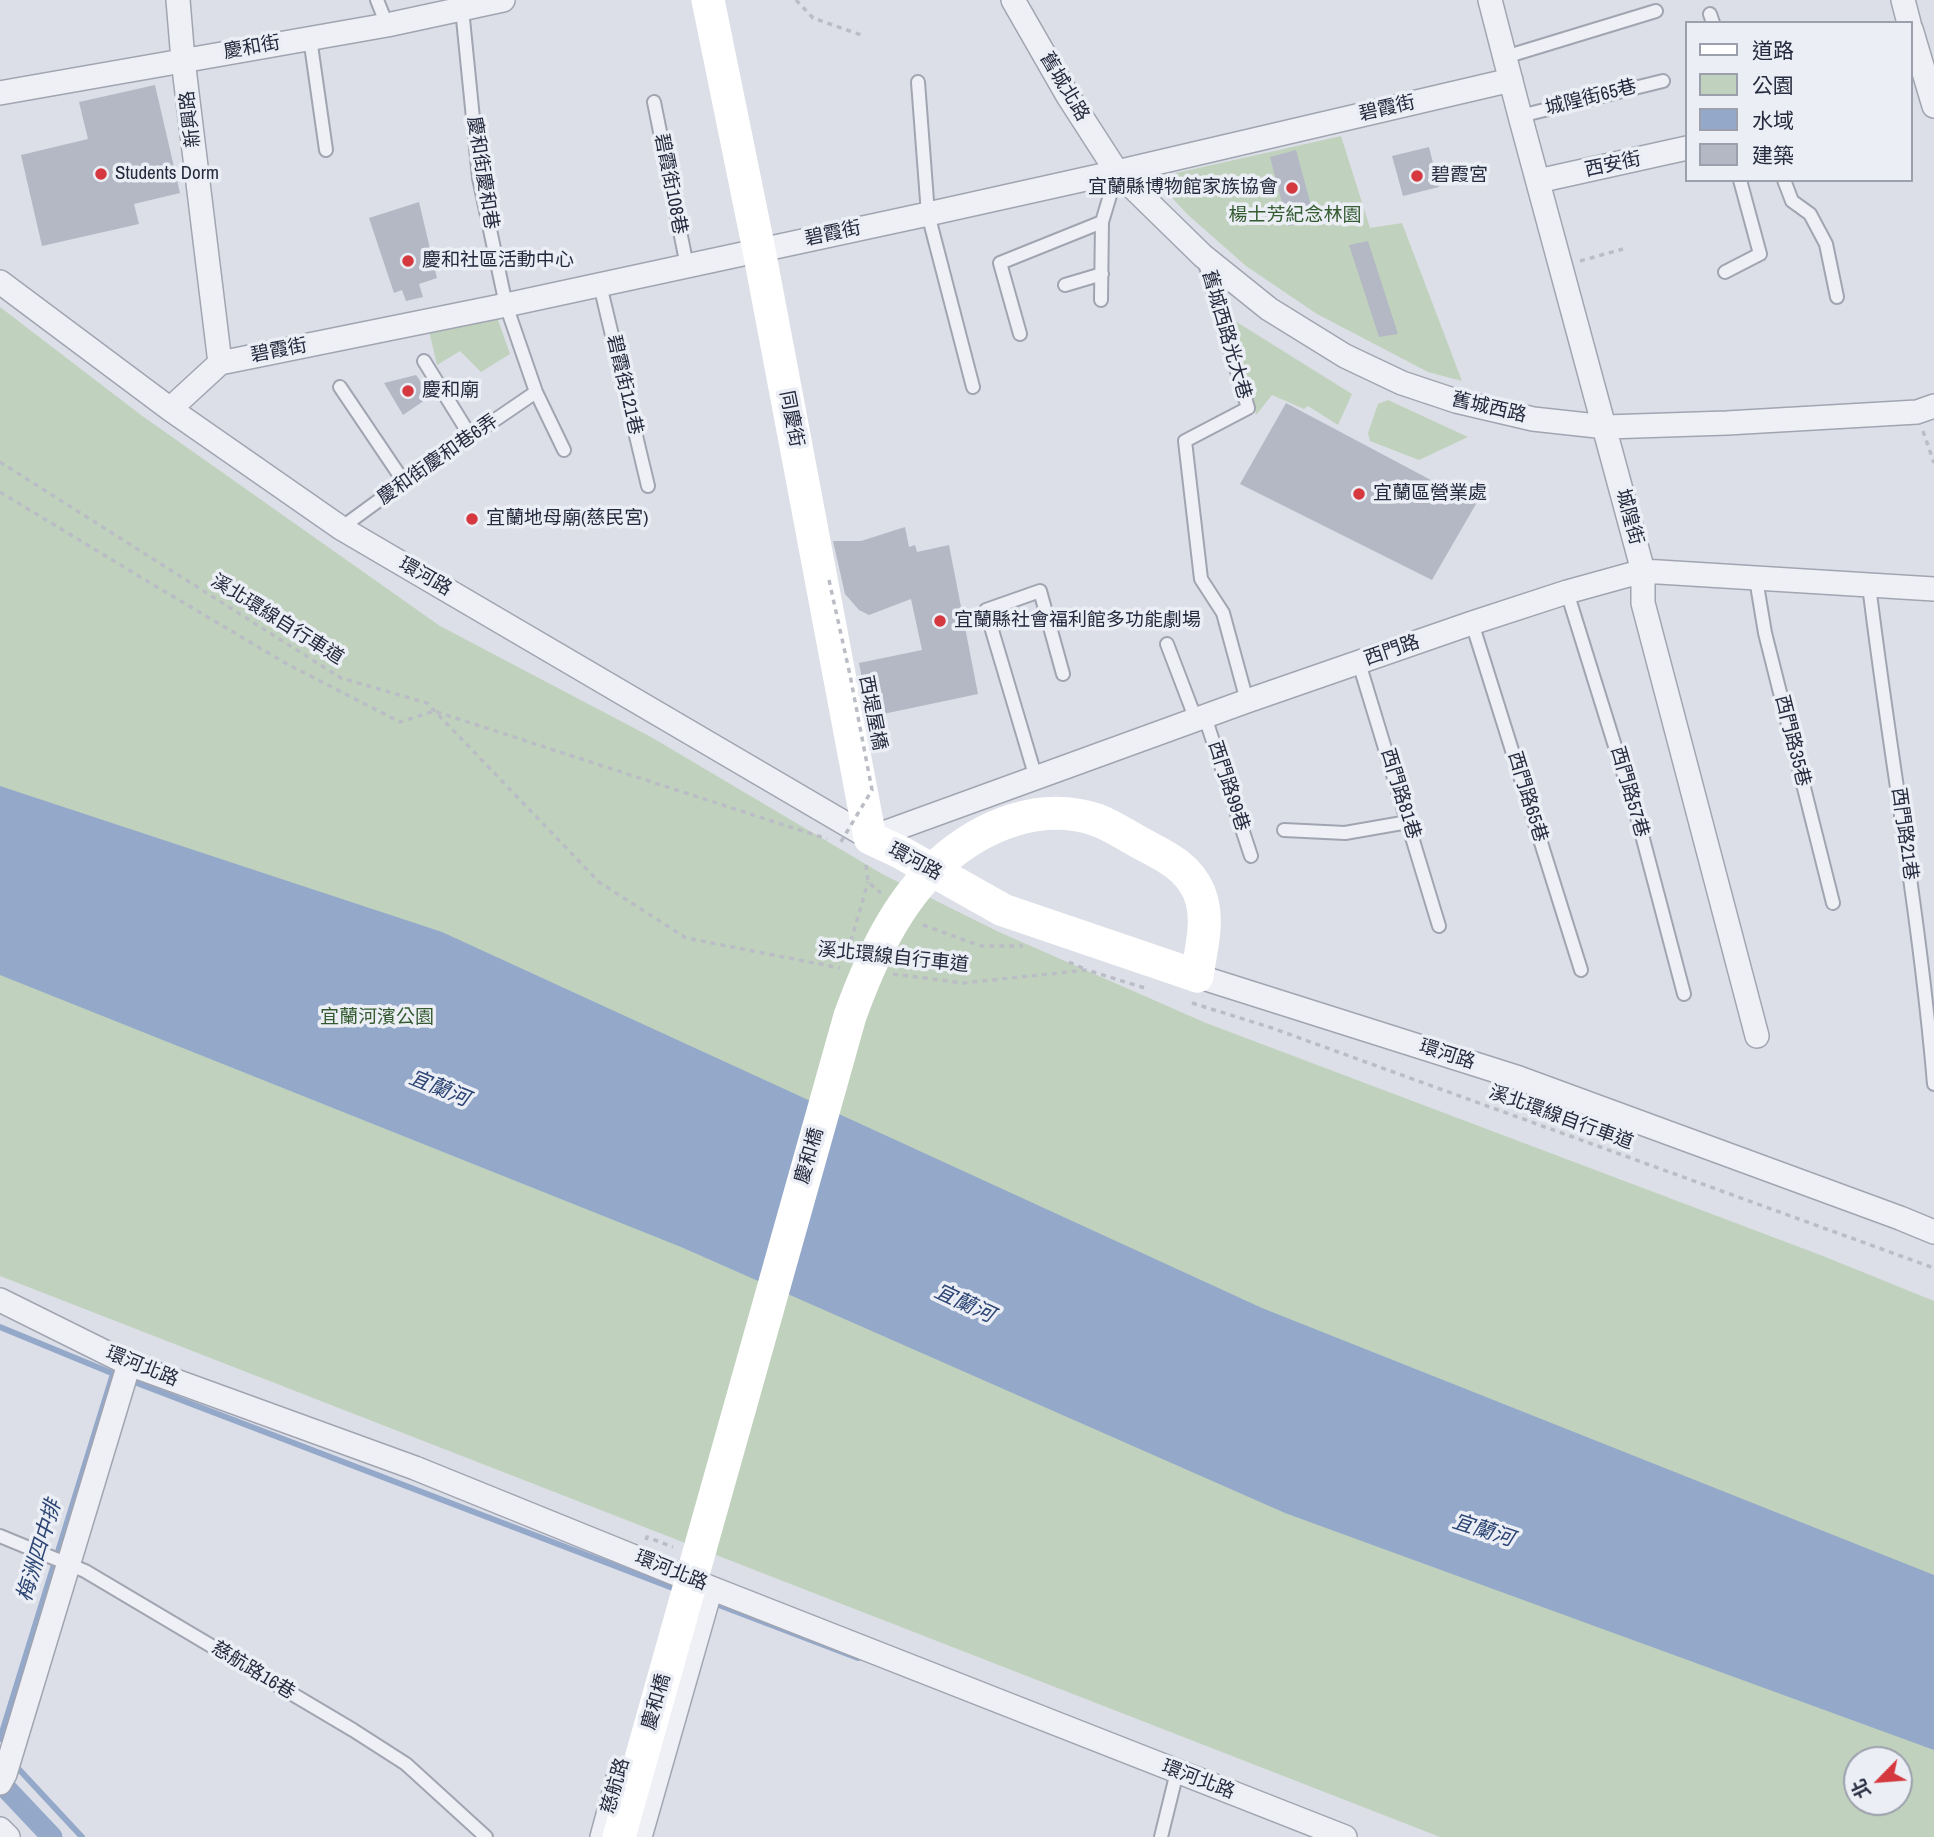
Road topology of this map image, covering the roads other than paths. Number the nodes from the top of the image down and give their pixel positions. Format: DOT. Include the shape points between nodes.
graph roads {
  1 [pos="178,0"];
  2 [pos="377,0"];
  3 [pos="503,0"];
  4 [pos="708,0"];
  5 [pos="1013,0"];
  6 [pos="1490,0"];
  7 [pos="1903,0"];
  8 [pos="462,9"];
  9 [pos="1656,11"];
  10 [pos="1908,21"];
  11 [pos="387,25"];
  12 [pos="1913,37"];
  13 [pos="310,38"];
  14 [pos="1505,57"];
  15 [pos="183,60"];
  16 [pos="1511,80"];
  17 [pos="1663,81"];
  18 [pos="918,82"];
  19 [pos="0,93"];
  20 [pos="1927,96"];
  21 [pos="654,102"];
  22 [pos="1520,116"];
  23 [pos="1686,148"];
  24 [pos="326,150"];
  25 [pos="1117,172"];
  26 [pos="1538,181"];
  27 [pos="1741,182"];
  28 [pos="1785,182"];
  29 [pos="928,214"];
  30 [pos="1102,222"];
  31 [pos="759,250"];
  32 [pos="1203,256"];
  33 [pos="687,266"];
  34 [pos="1725,272"];
  35 [pos="1102,274"];
  36 [pos="0,282"];
  37 [pos="600,285"];
  38 [pos="1065,285"];
  39 [pos="1837,297"];
  40 [pos="1101,300"];
  41 [pos="506,305"];
  42 [pos="1020,334"];
  43 [pos="424,361"];
  44 [pos="220,363"];
  45 [pos="340,387"];
  46 [pos="973,387"];
  47 [pos="536,393"];
  48 [pos="170,409"];
  49 [pos="1925,409"];
  50 [pos="1605,427"];
  51 [pos="471,437"];
  52 [pos="564,450"];
  53 [pos="404,482"];
  54 [pos="648,486"];
  55 [pos="341,528"];
  56 [pos="1643,571"];
  57 [pos="1756,579"];
  58 [pos="1869,585"];
  59 [pos="1934,589"];
  60 [pos="1567,592"];
  61 [pos="1472,624"];
  62 [pos="1167,643"];
  63 [pos="1359,663"];
  64 [pos="1063,674"];
  65 [pos="1247,701"];
  66 [pos="1201,718"];
  67 [pos="1036,778"];
  68 [pos="1408,822"];
  69 [pos="1284,830"];
  70 [pos="856,848"];
  71 [pos="1251,856"];
  72 [pos="1833,903"];
  73 [pos="1439,926"];
  74 [pos="1581,970"];
  75 [pos="1195,989"];
  76 [pos="1684,994"];
  77 [pos="1757,1036"];
  78 [pos="1933,1051"];
  79 [pos="1934,1084"];
  80 [pos="1934,1232"];
  81 [pos="0,1300"];
  82 [pos="129,1364"];
  83 [pos="0,1536"];
  84 [pos="68,1564"];
  85 [pos="677,1573"];
  86 [pos="711,1588"];
  87 [pos="1177,1772"];
  88 [pos="0,1783"];
  89 [pos="0,1829"];
  90 [pos="8,1837"];
  91 [pos="486,1837"];
  92 [pos="602,1837"];
  93 [pos="619,1837"];
  94 [pos="640,1837"];
  95 [pos="1161,1837"];
  96 [pos="1345,1837"];
  1 -- 15 [label="street, 新興路"];
  2 -- 11 [label="lane"];
  3 -- 8 [label="street, 慶和街"];
  4 -- 31 [label="street, 同慶街"];
  5 -- 25 [label="street, 舊城北路"];
  6 -- 14 [label="street, 城隍街"];
  7 -- 10 [label="street"];
  8 -- 11 [label="street, 慶和街"];
  8 -- 41 [label="lane, 慶和街慶和巷" via="479,178"];
  9 -- 14 [label="lane"];
  11 -- 13 [label="street, 慶和街"];
  12 -- 20 [label="street"];
  13 -- 15 [label="street, 慶和街"];
  13 -- 24 [label="lane"];
  14 -- 16 [label="street, 城隍街"];
  15 -- 19 [label="street, 慶和街"];
  15 -- 44 [label="street, 新興路"];
  16 -- 22 [label="street, 城隍街"];
  16 -- 25 [label="street, 碧霞街"];
  17 -- 22 [label="lane, 城隍街65巷"];
  18 -- 29 [label="lane"];
  21 -- 33 [label="lane, 碧霞街108巷"];
  22 -- 26 [label="street, 城隍街"];
  23 -- 26 [label="street, 西安街"];
  25 -- 29 [label="street, 碧霞街"];
  25 -- 30 [label="lane"];
  25 -- 32 [label="street, 舊城西路"];
  26 -- 50 [label="street, 城隍街"];
  27 -- 34 [label="lane" via="1760,254"];
  28 -- 39 [label="lane" via="1792,201 1810,214 1826,244"];
  29 -- 31 [label="street, 碧霞街"];
  29 -- 46 [label="lane"];
  30 -- 35 [label="lane"];
  30 -- 42 [label="lane" via="1000,263"];
  31 -- 33 [label="street, 碧霞街"];
  31 -- 70 [label="street, 同慶街"];
  32 -- 50 [label="street, 舊城西路" via="1269,309 1345,356 1402,383 1520,416"];
  32 -- 65 [label="lane, 舊城西路光大巷" via="1248,408 1185,441 1201,579 1223,613"];
  33 -- 37 [label="street, 碧霞街"];
  35 -- 38 [label="lane"];
  35 -- 40 [label="lane"];
  36 -- 48 [label="street, 環河路"];
  37 -- 41 [label="street, 碧霞街"];
  37 -- 54 [label="lane, 碧霞街121巷"];
  41 -- 44 [label="street, 碧霞街"];
  41 -- 47 [label="lane, 慶和街慶和巷"];
  43 -- 51 [label="lane"];
  44 -- 48 [label="street"];
  45 -- 53 [label="lane"];
  47 -- 51 [label="lane, 慶和街慶和巷6弄"];
  47 -- 52 [label="lane, 慶和街慶和巷"];
  48 -- 55 [label="street, 環河路"];
  49 -- 50 [label="street, 舊城西路"];
  50 -- 56 [label="street, 城隍街"];
  51 -- 53 [label="lane, 慶和街慶和巷6弄"];
  53 -- 55 [label="lane, 慶和街慶和巷6弄"];
  55 -- 70 [label="street, 環河路"];
  56 -- 57 [label="street, 西門路"];
  56 -- 60 [label="street, 西門路"];
  56 -- 77 [label="street, 城隍街" via="1643,603"];
  57 -- 58 [label="street, 西門路"];
  57 -- 72 [label="lane, 西門路35巷" via="1765,633"];
  58 -- 59 [label="street, 西門路"];
  58 -- 78 [label="lane, 西門路21巷"];
  60 -- 61 [label="street, 西門路"];
  60 -- 76 [label="lane, 西門路57巷" via="1638,820"];
  61 -- 63 [label="street, 西門路"];
  61 -- 74 [label="lane, 西門路65巷"];
  62 -- 66 [label="lane, 西門路99巷"];
  63 -- 65 [label="street, 西門路"];
  63 -- 68 [label="lane, 西門路81巷"];
  64 -- 67 [label="lane" via="1040,591 986,610"];
  65 -- 66 [label="street, 西門路"];
  66 -- 67 [label="street, 西門路"];
  66 -- 71 [label="lane, 西門路99巷"];
  67 -- 70 [label="street, 西門路"];
  68 -- 69 [label="lane" via="1345,833"];
  68 -- 73 [label="lane, 西門路81巷"];
  70 -- 75 [label="street, 環河路" via="900,852 1003,910"];
  75 -- 80 [label="street, 環河路" via="1519,1078"];
  75 -- 93 [label="street, 慶和橋, bridge" via="1205,925 1199,892 1191,878 1175,861 1084,816 1031,815 997,826 942,862 909,897 876,954 850,1016"];
  78 -- 79 [label="lane, 西門路21巷"];
  81 -- 82 [label="street, 環河北路"];
  82 -- 84 [label="street"];
  82 -- 85 [label="street, 環河北路" via="415,1468"];
  83 -- 84 [label="lane, 慈航路16巷"];
  84 -- 88 [label="street"];
  84 -- 91 [label="lane, 慈航路16巷" via="406,1764"];
  85 -- 86 [label="street, 環河北路"];
  85 -- 92 [label="street, 慈航路"];
  86 -- 87 [label="street, 環河北路"];
  86 -- 94 [label="street, 慈航路"];
  87 -- 95 [label="lane"];
  87 -- 96 [label="street, 環河北路"];
  89 -- 90 [label="street"];
}
